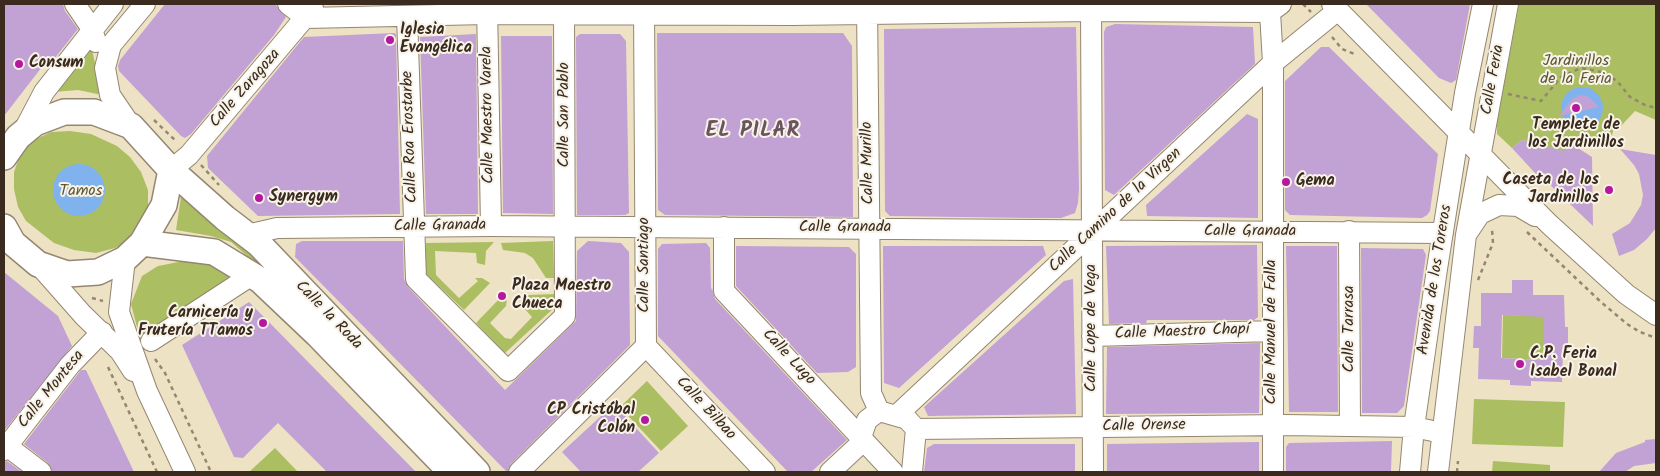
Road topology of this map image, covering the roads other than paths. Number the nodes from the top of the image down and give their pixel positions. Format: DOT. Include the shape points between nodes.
graph roads {
  1 [pos="75,4"];
  2 [pos="113,4"];
  3 [pos="145,4"];
  4 [pos="288,4"];
  5 [pos="1482,4"];
  6 [pos="1508,4"];
  7 [pos="1091,7"];
  8 [pos="1335,7"];
  9 [pos="1276,8"];
  10 [pos="487,9"];
  11 [pos="564,9"];
  12 [pos="644,9"];
  13 [pos="719,9"];
  14 [pos="792,9"];
  15 [pos="867,9"];
  16 [pos="311,11"];
  17 [pos="408,16"];
  18 [pos="92,29"];
  19 [pos="1273,64"];
  20 [pos="105,68"];
  21 [pos="131,126"];
  22 [pos="1459,134"];
  23 [pos="11,144"];
  24 [pos="1481,156"];
  25 [pos="171,170"];
  26 [pos="1550,224"];
  27 [pos="491,226"];
  28 [pos="414,227"];
  29 [pos="566,227"];
  30 [pos="724,227"];
  31 [pos="645,228"];
  32 [pos="870,228"];
  33 [pos="1349,231"];
  34 [pos="1092,232"];
  35 [pos="1272,232"];
  36 [pos="1443,233"];
  37 [pos="1466,235"];
  38 [pos="7,236"];
  39 [pos="248,236"];
  40 [pos="134,251"];
  41 [pos="38,264"];
  42 [pos="252,275"];
  43 [pos="1656,315"];
  44 [pos="1273,331"];
  45 [pos="97,336"];
  46 [pos="1092,336"];
  47 [pos="152,341"];
  48 [pos="646,346"];
  49 [pos="147,391"];
  50 [pos="888,413"];
  51 [pos="1272,425"];
  52 [pos="1350,426"];
  53 [pos="1414,427"];
  54 [pos="916,428"];
  55 [pos="1092,428"];
  56 [pos="1442,433"];
  57 [pos="861,437"];
  58 [pos="6,448"];
  59 [pos="41,472"];
  60 [pos="185,472"];
  61 [pos="451,472"];
  62 [pos="477,472"];
  63 [pos="519,472"];
  64 [pos="764,472"];
  65 [pos="830,472"];
  66 [pos="893,472"];
  67 [pos="912,472"];
  68 [pos="1093,472"];
  69 [pos="1273,472"];
  70 [pos="1410,472"];
  71 [pos="1438,472"];
  1 -- 18 [label="street"];
  2 -- 18 [label="street"];
  3 -- 20 [label="street" via="111,45"];
  4 -- 16 [label="street"];
  5 -- 22 [label="street, Calle Feria"];
  6 -- 24 [label="street, Calle Feria"];
  7 -- 9 [label="street"];
  7 -- 15 [label="street"];
  7 -- 34 [label="street, Calle Lope de Vega"];
  8 -- 19 [label="street, Calle Camino de la Virgen"];
  8 -- 22 [label="street"];
  9 -- 19 [label="street, Calle Manuel de Falla"];
  10 -- 11 [label="street"];
  10 -- 17 [label="street"];
  10 -- 27 [label="street, Calle Maestro Varela"];
  11 -- 12 [label="street"];
  11 -- 29 [label="street, Calle San Pablo"];
  12 -- 13 [label="street"];
  12 -- 31 [label="street, Calle Santiago"];
  13 -- 14 [label="street"];
  14 -- 15 [label="street"];
  15 -- 32 [label="street, Calle Murillo"];
  16 -- 17 [label="street"];
  16 -- 25 [label="street, Calle Zaragoza" via="189,155"];
  17 -- 28 [label="street, Calle Roa Erostarbe"];
  18 -- 20 [label="street"];
  18 -- 23 [label="street" via="44,92"];
  19 -- 34 [label="street, Calle Camino de la Virgen"];
  19 -- 35 [label="street, Calle Manuel de Falla"];
  20 -- 21 [label="street" via="110,95"];
  21 -- 23 [label="main road" via="109,116 79,110 49,116"];
  21 -- 25 [label="main road, Calle la Roda"];
  22 -- 24 [label="street"];
  22 -- 36 [label="street, Avenida de los Toreros"];
  24 -- 26 [label="street"];
  24 -- 37 [label="street, Avenida de los Toreros"];
  25 -- 39 [label="main road, Calle la Roda"];
  25 -- 40 [label="main road" via="164,205"];
  26 -- 37 [label="street, Avenida de los Toreros" via="1518,206 1499,205 1480,214"];
  26 -- 43 [label="street" via="1626,294"];
  27 -- 28 [label="street, Calle Granada"];
  27 -- 29 [label="street, Calle Granada"];
  28 -- 29 [label="street" via="416,279 508,371 565,316"];
  28 -- 39 [label="street, Calle Granada" via="277,228"];
  29 -- 31 [label="street, Calle Granada"];
  30 -- 31 [label="street, Calle Granada"];
  30 -- 32 [label="street, Calle Granada"];
  30 -- 57 [label="street, Calle Lugo" via="724,290"];
  31 -- 48 [label="street, Calle Santiago"];
  32 -- 34 [label="street, Calle Granada"];
  32 -- 50 [label="street, Calle Murillo" via="871,393"];
  33 -- 35 [label="street, Calle Granada"];
  33 -- 36 [label="street, Calle Granada"];
  33 -- 52 [label="street, Calle Tarrasa"];
  34 -- 35 [label="street, Calle Granada"];
  34 -- 46 [label="street, Calle Lope de Vega"];
  34 -- 50 [label="street, Calle Camino de la Virgen"];
  35 -- 44 [label="street, Calle Manuel de Falla"];
  36 -- 53 [label="street, Avenida de los Toreros"];
  37 -- 56 [label="street, Avenida de los Toreros"];
  38 -- 41 [label="main road"];
  39 -- 62 [label="main road, Calle la Roda"];
  40 -- 41 [label="main road" via="112,267 82,274 67,274"];
  40 -- 42 [label="main road, Calle la Roda" via="214,252"];
  40 -- 49 [label="street" via="119,312"];
  41 -- 45 [label="street"];
  42 -- 47 [label="street"];
  42 -- 61 [label="main road, Calle la Roda" via="318,335"];
  44 -- 46 [label="street, Calle Maestro Chapí"];
  44 -- 51 [label="street, Calle Manuel de Falla"];
  45 -- 49 [label="street" via="120,351"];
  45 -- 58 [label="street, Calle Montesa" via="70,365"];
  46 -- 55 [label="street, Calle Lope de Vega"];
  48 -- 63 [label="street"];
  48 -- 64 [label="street, Calle Bilbao"];
  49 -- 60 [label="street"];
  50 -- 54 [label="street" via="907,419"];
  50 -- 57 [label="street, Calle Camino de la Virgen" via="867,420"];
  51 -- 52 [label="street, Calle Orense"];
  51 -- 55 [label="street, Calle Orense"];
  51 -- 69 [label="street, Calle Manuel de Falla"];
  52 -- 53 [label="street, Calle Orense"];
  53 -- 56 [label="street"];
  53 -- 70 [label="street, Avenida de los Toreros"];
  54 -- 55 [label="street, Calle Orense"];
  54 -- 67 [label="street"];
  55 -- 68 [label="street, Calle Lope de Vega"];
  56 -- 71 [label="street, Avenida de los Toreros"];
  57 -- 65 [label="street, Calle Camino de la Virgen" via="858,446"];
  57 -- 66 [label="street, Calle Lugo"];
  58 -- 59 [label="street"];
}
